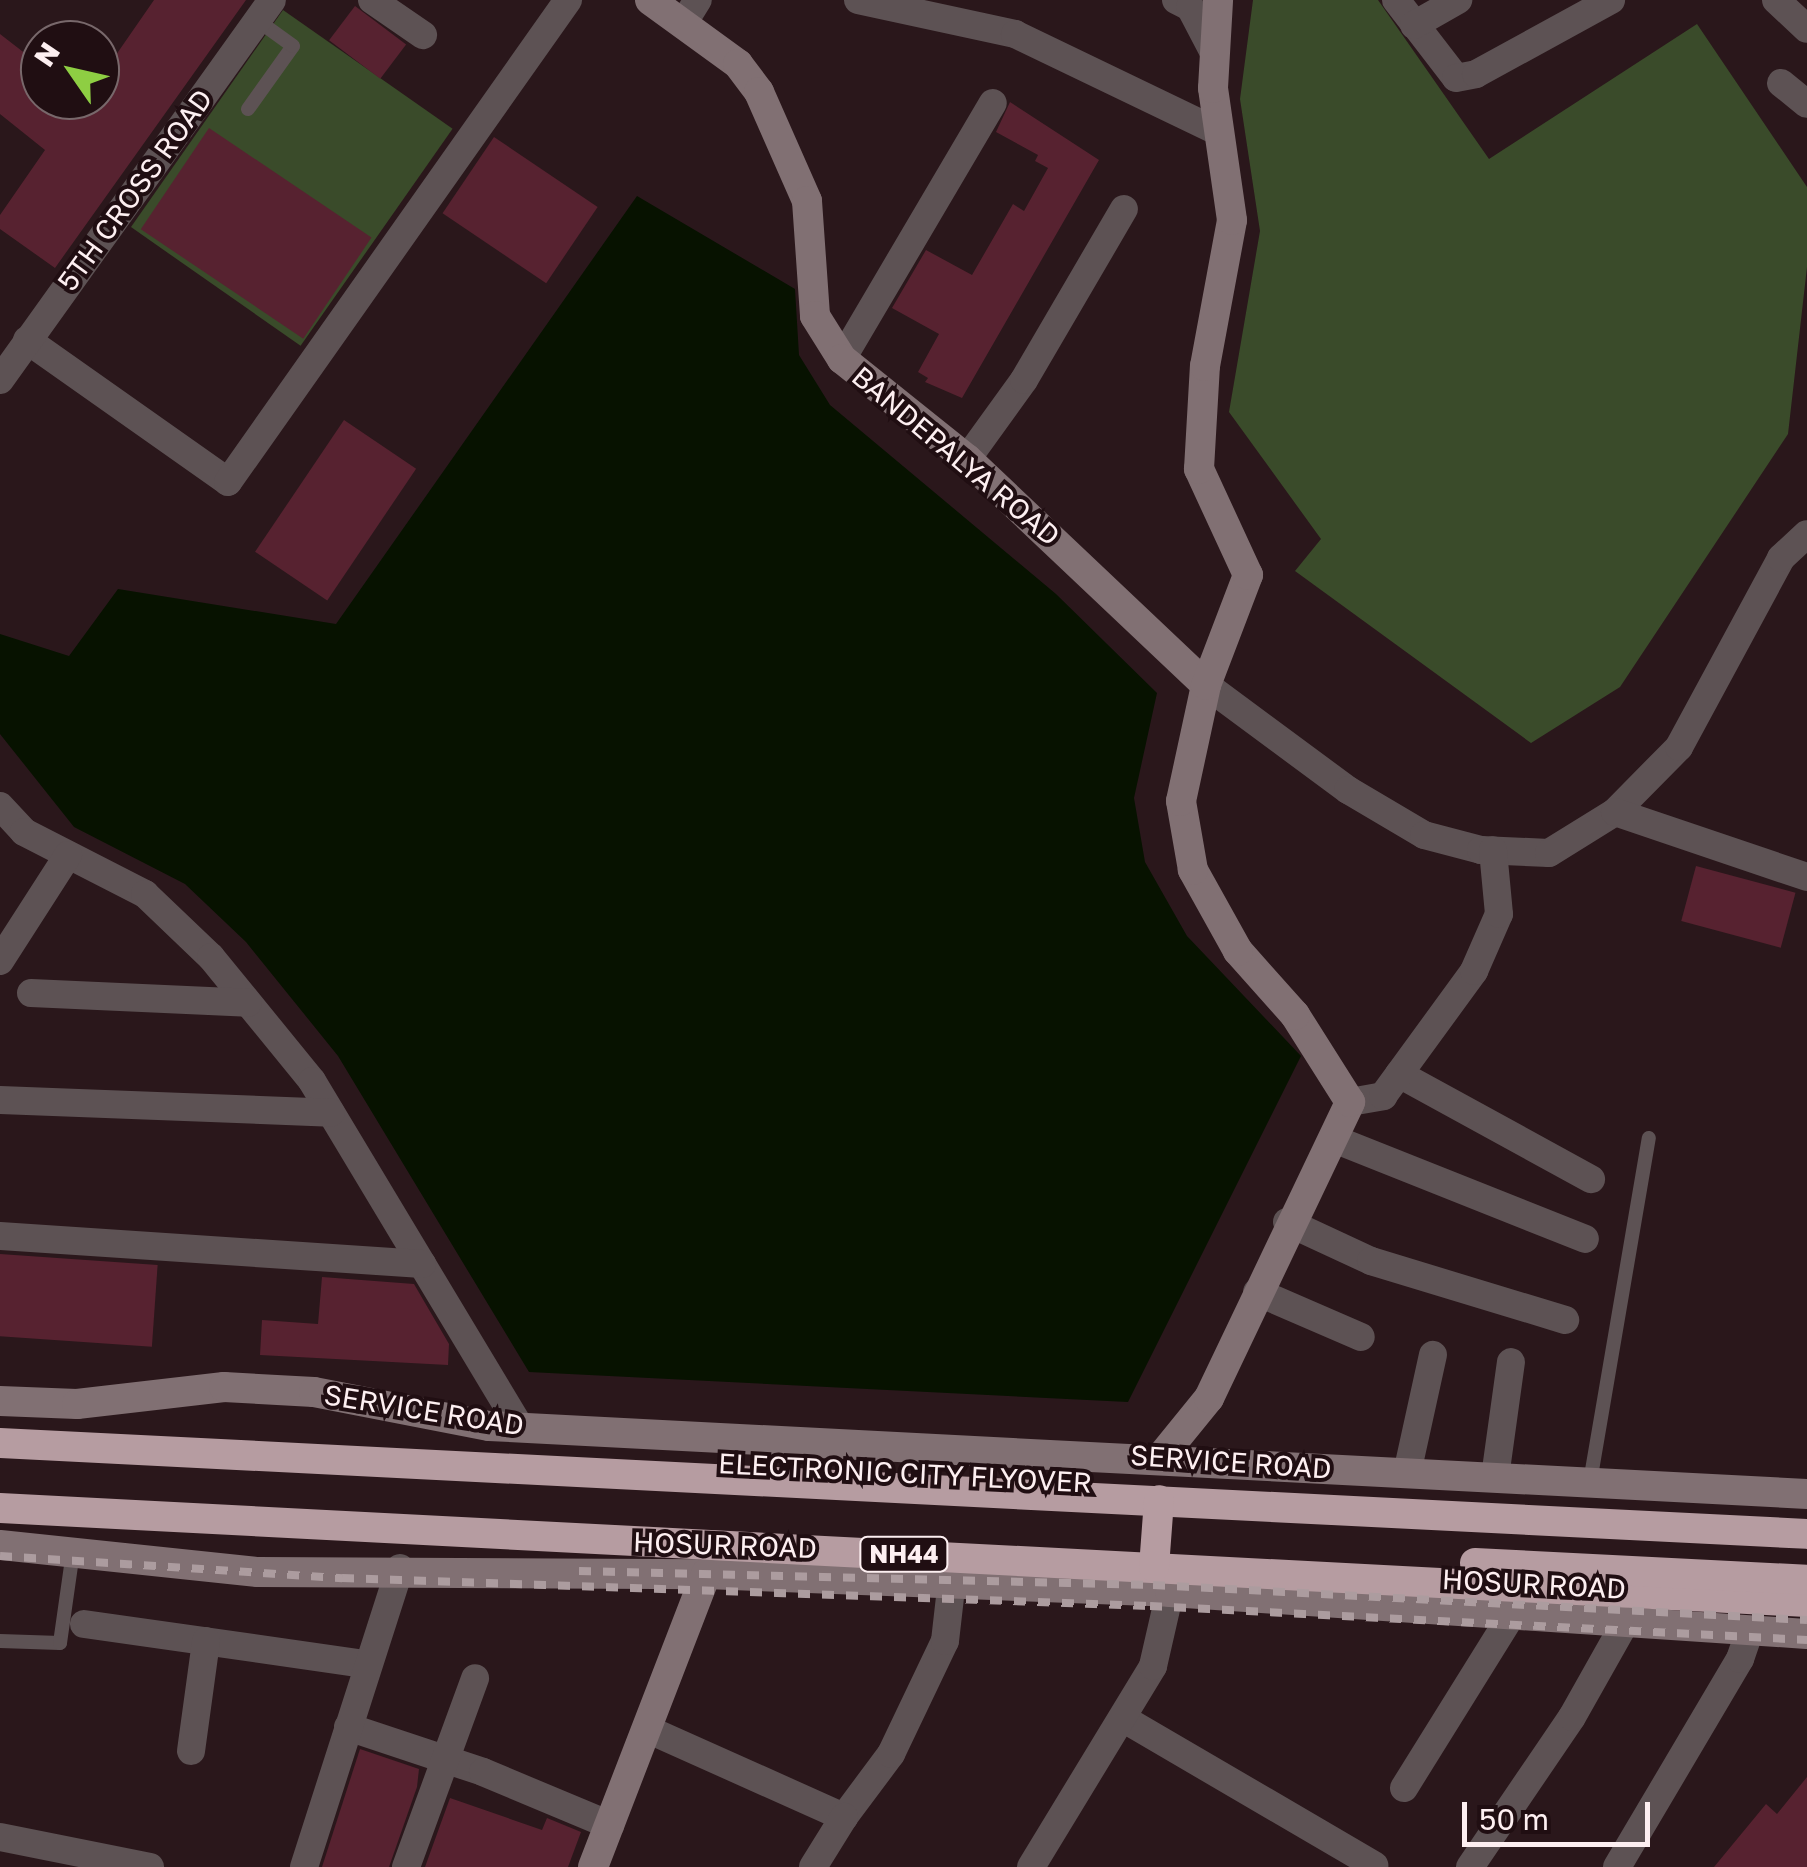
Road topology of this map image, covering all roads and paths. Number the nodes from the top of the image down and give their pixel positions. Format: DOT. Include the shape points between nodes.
graph roads {
  1 [pos="372,0"];
  2 [pos="568,0"];
  3 [pos="650,0"];
  4 [pos="858,0"];
  5 [pos="1176,0"];
  6 [pos="1218,0"];
  7 [pos="1396,0"];
  8 [pos="1458,0"];
  9 [pos="1611,0"];
  10 [pos="1776,0"];
  11 [pos="264,10"];
  12 [pos="691,11"];
  13 [pos="1414,25"];
  14 [pos="1807,29"];
  15 [pos="423,34"];
  16 [pos="1215,55"];
  17 [pos="1781,83"];
  18 [pos="993,103"];
  19 [pos="1807,104"];
  20 [pos="248,109"];
  21 [pos="1219,132"];
  22 [pos="1124,209"];
  23 [pos="27,340"];
  24 [pos="842,360"];
  25 [pos="0,380"];
  26 [pos="967,460"];
  27 [pos="1802,547"];
  28 [pos="1206,685"];
  29 [pos="0,806"];
  30 [pos="1615,812"];
  31 [pos="1494,850"];
  32 [pos="68,854"];
  33 [pos="1807,876"];
  34 [pos="0,961"];
  35 [pos="31,993"];
  36 [pos="248,1002"];
  37 [pos="1399,1074"];
  38 [pos="0,1100"];
  39 [pos="1350,1102"];
  40 [pos="331,1114"];
  41 [pos="1649,1138"];
  42 [pos="1334,1140"];
  43 [pos="1592,1180"];
  44 [pos="1288,1222"];
  45 [pos="0,1236"];
  46 [pos="1585,1239"];
  47 [pos="422,1264"];
  48 [pos="1256,1292"];
  49 [pos="1565,1320"];
  50 [pos="1361,1336"];
  51 [pos="1433,1355"];
  52 [pos="1511,1362"];
  53 [pos="1209,1398"];
  54 [pos="0,1400"];
  55 [pos="520,1428"];
  56 [pos="0,1443"];
  57 [pos="1161,1457"];
  58 [pos="1212,1458"];
  59 [pos="0,1460"];
  60 [pos="1407,1474"];
  61 [pos="1495,1477"];
  62 [pos="1590,1482"];
  63 [pos="1807,1494"];
  64 [pos="1159,1500"];
  65 [pos="1,1511"];
  66 [pos="1807,1534"];
  67 [pos="0,1545"];
  68 [pos="1807,1551"];
  69 [pos="73,1552"];
  70 [pos="400,1568"];
  71 [pos="706,1574"];
  72 [pos="1162,1579"];
  73 [pos="1807,1580"];
  74 [pos="951,1588"];
  75 [pos="1807,1602"];
  76 [pos="1511,1616"];
  77 [pos="1626,1620"];
  78 [pos="84,1624"];
  79 [pos="1750,1630"];
  80 [pos="1807,1634"];
  81 [pos="0,1641"];
  82 [pos="206,1642"];
  83 [pos="365,1664"];
  84 [pos="476,1678"];
  85 [pos="1124,1719"];
  86 [pos="348,1728"];
  87 [pos="647,1728"];
  88 [pos="191,1751"];
  89 [pos="446,1760"];
  90 [pos="1404,1788"];
  91 [pos="844,1817"];
  92 [pos="610,1825"];
  93 [pos="0,1837"];
  94 [pos="1374,1865"];
  95 [pos="150,1867"];
  96 [pos="304,1867"];
  97 [pos="406,1867"];
  98 [pos="593,1867"];
  99 [pos="813,1867"];
  100 [pos="1031,1867"];
  101 [pos="1470,1867"];
  102 [pos="1618,1867"];
  1 -- 15 [label="street"];
  2 -- 23 [label="street" via="228,482"];
  3 -- 12 [label="street, BANDEPALYA ROAD"];
  4 -- 21 [label="street" via="1015,34"];
  5 -- 16 [label="street" via="1190,7"];
  6 -- 16 [label="street"];
  7 -- 13 [label="street"];
  8 -- 13 [label="street"];
  9 -- 13 [label="street" via="1476,74 1456,78"];
  10 -- 14 [label="street"];
  11 -- 20 [label="lane" via="293,46"];
  11 -- 23 [label="street, 5TH CROSS ROAD"];
  12 -- 24 [label="street, BANDEPALYA ROAD" via="760,92 807,201 815,316"];
  16 -- 21 [label="street"];
  17 -- 19 [label="street"];
  18 -- 24 [label="street"];
  21 -- 28 [label="street" via="1232,220 1205,366 1199,468 1248,575"];
  22 -- 26 [label="street" via="1024,380"];
  23 -- 25 [label="street, 5TH CROSS ROAD"];
  24 -- 26 [label="street, BANDEPALYA ROAD"];
  26 -- 28 [label="street, BANDEPALYA ROAD"];
  27 -- 30 [label="street" via="1680,747"];
  28 -- 31 [label="street" via="1348,790 1424,835"];
  28 -- 39 [label="street" via="1181,800 1193,870 1238,951 1294,1015"];
  29 -- 32 [label="street" via="24,832"];
  30 -- 31 [label="street" via="1550,853"];
  30 -- 33 [label="street"];
  31 -- 37 [label="street" via="1499,914 1474,971"];
  32 -- 34 [label="street"];
  32 -- 36 [label="street" via="145,894"];
  35 -- 36 [label="street"];
  36 -- 40 [label="street"];
  37 -- 39 [label="street" via="1383,1096"];
  37 -- 43 [label="street"];
  38 -- 40 [label="street"];
  39 -- 42 [label="street"];
  40 -- 47 [label="street"];
  41 -- 62 [label="lane"];
  42 -- 44 [label="street"];
  42 -- 46 [label="street"];
  44 -- 48 [label="street"];
  44 -- 49 [label="street" via="1370,1262"];
  45 -- 47 [label="street"];
  47 -- 55 [label="street"];
  48 -- 50 [label="street"];
  48 -- 53 [label="street"];
  51 -- 60 [label="street"];
  52 -- 61 [label="street"];
  53 -- 57 [label="street"];
  53 -- 58 [label="street"];
  54 -- 55 [label="street, SERVICE ROAD" via="77,1404 224,1388 314,1392"];
  55 -- 57 [label="street, SERVICE ROAD"];
  56 -- 64 [label="highway"];
  57 -- 58 [label="street, SERVICE ROAD"];
  58 -- 60 [label="street, SERVICE ROAD"];
  59 -- 68 [label="highway, ELECTRONIC CITY FLYOVER"];
  60 -- 61 [label="street, SERVICE ROAD"];
  61 -- 62 [label="street, SERVICE ROAD"];
  62 -- 63 [label="street, SERVICE ROAD"];
  64 -- 66 [label="highway"];
  64 -- 72 [label="highway"];
  65 -- 72 [label="highway, HOSUR ROAD / NH44"];
  65 -- 73 [label="highway"];
  67 -- 69 [label="street, HOSUR ROAD"];
  69 -- 70 [label="street, HOSUR ROAD" via="293,1574"];
  69 -- 81 [label="lane" via="60,1643"];
  70 -- 71 [label="street, HOSUR ROAD"];
  70 -- 83 [label="street"];
  71 -- 74 [label="street, HOSUR ROAD"];
  71 -- 87 [label="street"];
  72 -- 74 [label="street, HOSUR ROAD"];
  72 -- 75 [label="highway, HOSUR ROAD / NH44"];
  72 -- 76 [label="street, HOSUR ROAD"];
  72 -- 85 [label="street" via="1154,1666"];
  74 -- 91 [label="street" via="945,1641 892,1754"];
  76 -- 77 [label="street, HOSUR ROAD"];
  76 -- 90 [label="street"];
  77 -- 79 [label="street, HOSUR ROAD"];
  77 -- 101 [label="street" via="1572,1717"];
  78 -- 82 [label="street"];
  79 -- 80 [label="street, HOSUR ROAD"];
  79 -- 102 [label="street" via="1740,1659"];
  82 -- 83 [label="street"];
  82 -- 88 [label="street"];
  83 -- 86 [label="street"];
  84 -- 89 [label="street"];
  85 -- 94 [label="street"];
  85 -- 100 [label="street"];
  86 -- 89 [label="street"];
  86 -- 96 [label="street"];
  87 -- 91 [label="street"];
  87 -- 92 [label="street"];
  89 -- 92 [label="street"];
  89 -- 97 [label="street"];
  91 -- 99 [label="street"];
  92 -- 98 [label="street"];
  93 -- 95 [label="street"];
}
